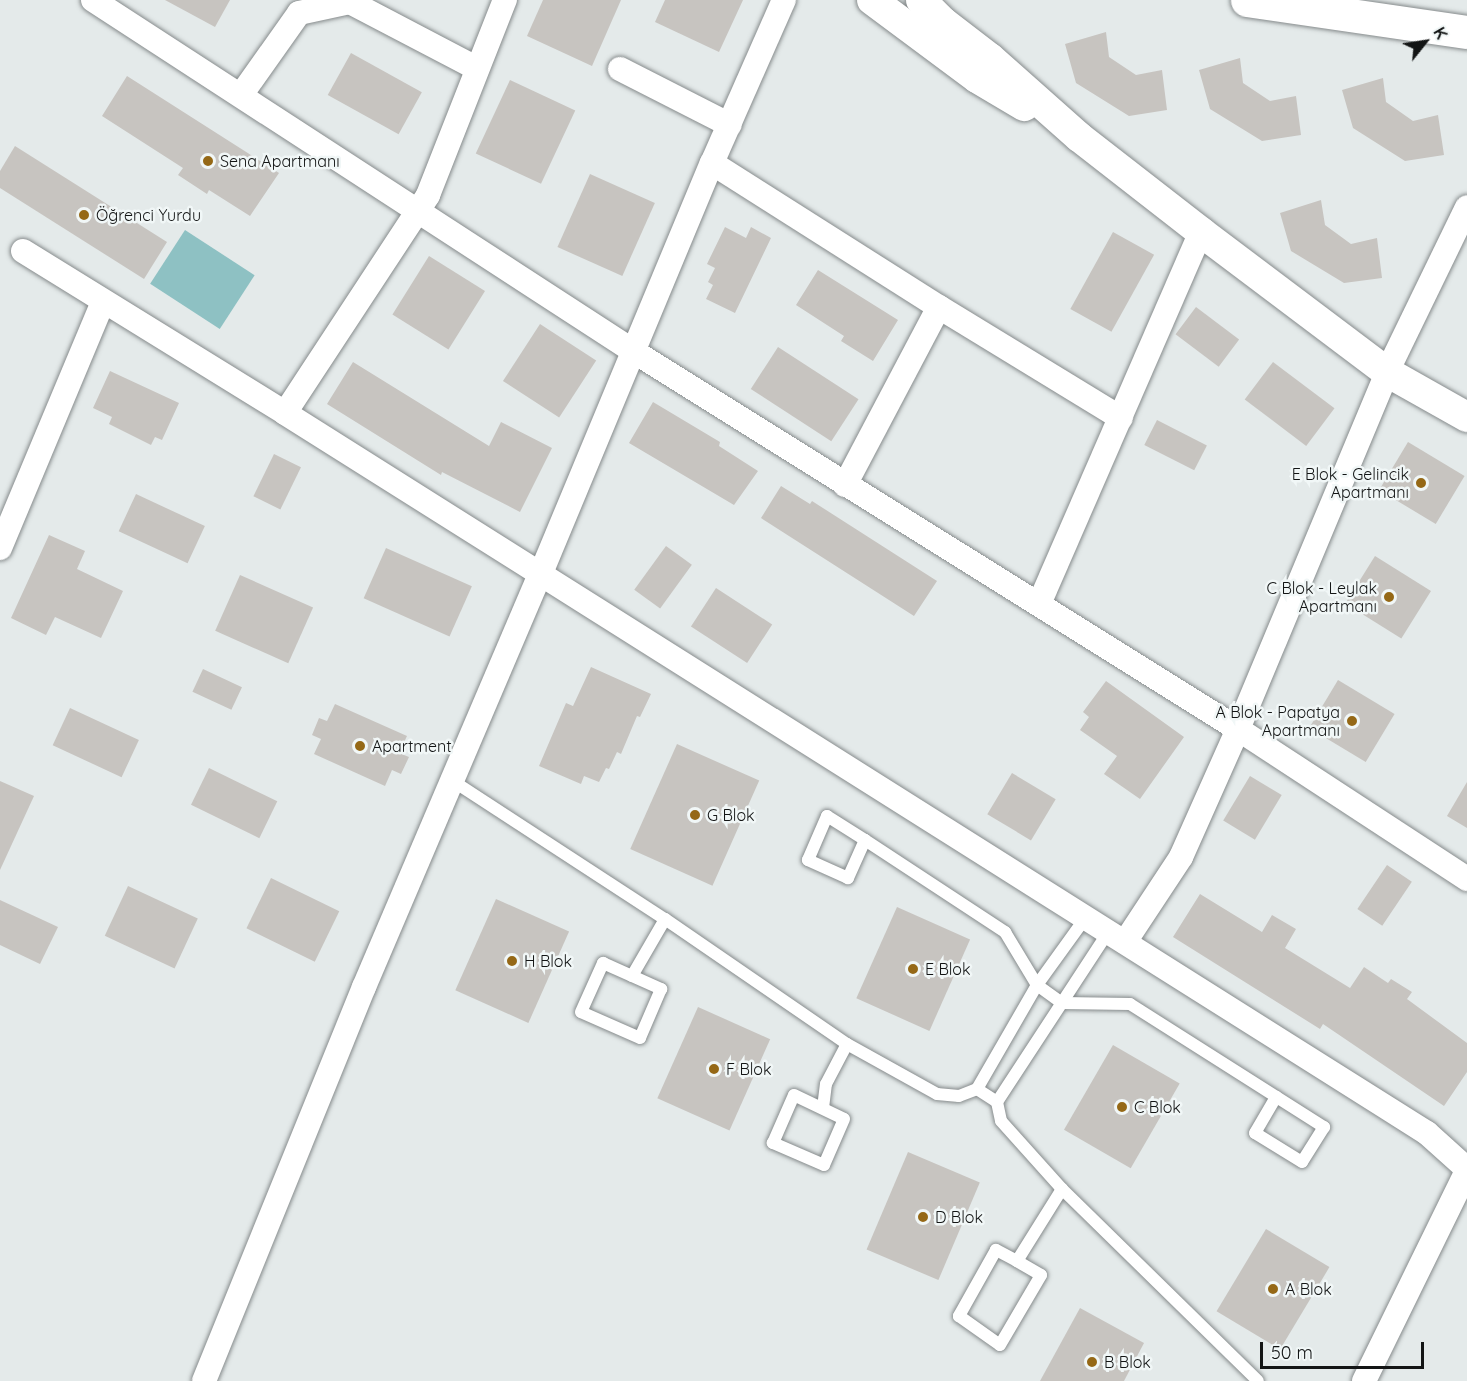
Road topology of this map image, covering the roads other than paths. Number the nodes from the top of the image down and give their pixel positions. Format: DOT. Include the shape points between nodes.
graph roads {
  1 [pos="93,0"];
  2 [pos="505,0"];
  3 [pos="784,0"];
  4 [pos="872,0"];
  5 [pos="921,0"];
  6 [pos="1248,0"];
  7 [pos="1467,32"];
  8 [pos="476,68"];
  9 [pos="620,69"];
  10 [pos="241,95"];
  11 [pos="730,125"];
  12 [pos="1078,137"];
  13 [pos="712,163"];
  14 [pos="1467,207"];
  15 [pos="417,213"];
  16 [pos="1201,232"];
  17 [pos="23,251"];
  18 [pos="103,302"];
  19 [pos="939,307"];
  20 [pos="633,351"];
  21 [pos="1387,372"];
  22 [pos="285,413"];
  23 [pos="1467,417"];
  24 [pos="1121,418"];
  25 [pos="845,485"];
  26 [pos="0,548"];
  27 [pos="542,573"];
  28 [pos="1039,604"];
  29 [pos="1238,729"];
  30 [pos="453,780"];
  31 [pos="865,840"];
  32 [pos="1467,879"];
  33 [pos="1086,917"];
  34 [pos="665,919"];
  35 [pos="1117,937"];
  36 [pos="632,976"];
  37 [pos="1036,986"];
  38 [pos="1062,1003"];
  39 [pos="847,1044"];
  40 [pos="977,1089"];
  41 [pos="1276,1097"];
  42 [pos="996,1102"];
  43 [pos="823,1108"];
  44 [pos="1467,1170"];
  45 [pos="1062,1189"];
  46 [pos="1017,1261"];
  47 [pos="204,1381"];
  48 [pos="1258,1381"];
  49 [pos="1364,1381"];
  1 -- 10 [label="street"];
  2 -- 8 [label="street"];
  3 -- 11 [label="street"];
  4 -- 12 [label="street" via="977,78"];
  5 -- 12 [label="street"];
  6 -- 7 [label="main road"];
  8 -- 10 [label="street" via="350,2 299,13"];
  8 -- 15 [label="street" via="428,195"];
  9 -- 11 [label="street"];
  10 -- 15 [label="street"];
  11 -- 13 [label="street"];
  12 -- 16 [label="street"];
  13 -- 19 [label="street"];
  13 -- 20 [label="street"];
  14 -- 21 [label="street"];
  15 -- 20 [label="street"];
  15 -- 22 [label="street"];
  16 -- 21 [label="street"];
  16 -- 24 [label="street"];
  17 -- 18 [label="street"];
  18 -- 22 [label="street"];
  18 -- 26 [label="street"];
  19 -- 24 [label="street"];
  19 -- 25 [label="street"];
  20 -- 25 [label="street"];
  20 -- 27 [label="street"];
  21 -- 23 [label="street"];
  21 -- 29 [label="street"];
  22 -- 27 [label="street"];
  24 -- 28 [label="street"];
  25 -- 28 [label="street"];
  27 -- 30 [label="street"];
  27 -- 33 [label="street"];
  28 -- 29 [label="street"];
  29 -- 32 [label="street"];
  29 -- 35 [label="street" via="1181,857"];
  30 -- 34 [label="lane"];
  30 -- 47 [label="street"];
  31 -- 31 [label="lane" via="848,878 808,860 827,816"];
  31 -- 37 [label="lane" via="1005,932"];
  33 -- 35 [label="street"];
  33 -- 37 [label="lane"];
  34 -- 36 [label="lane"];
  34 -- 39 [label="lane"];
  35 -- 38 [label="lane"];
  35 -- 44 [label="street" via="1427,1133"];
  36 -- 36 [label="lane" via="661,990 640,1038 581,1012 603,963"];
  37 -- 38 [label="lane"];
  37 -- 40 [label="lane"];
  38 -- 41 [label="lane" via="1130,1004"];
  38 -- 42 [label="lane"];
  39 -- 40 [label="lane" via="937,1094 959,1096"];
  39 -- 43 [label="lane" via="826,1084"];
  40 -- 42 [label="lane"];
  41 -- 41 [label="lane" via="1254,1133 1302,1162 1324,1127"];
  42 -- 45 [label="lane" via="1000,1121"];
  43 -- 43 [label="lane" via="844,1119 824,1165 773,1143 794,1095"];
  44 -- 49 [label="street"];
  45 -- 46 [label="lane"];
  45 -- 48 [label="lane"];
  46 -- 46 [label="lane" via="1041,1275 1000,1345 959,1316 996,1250"];
}
